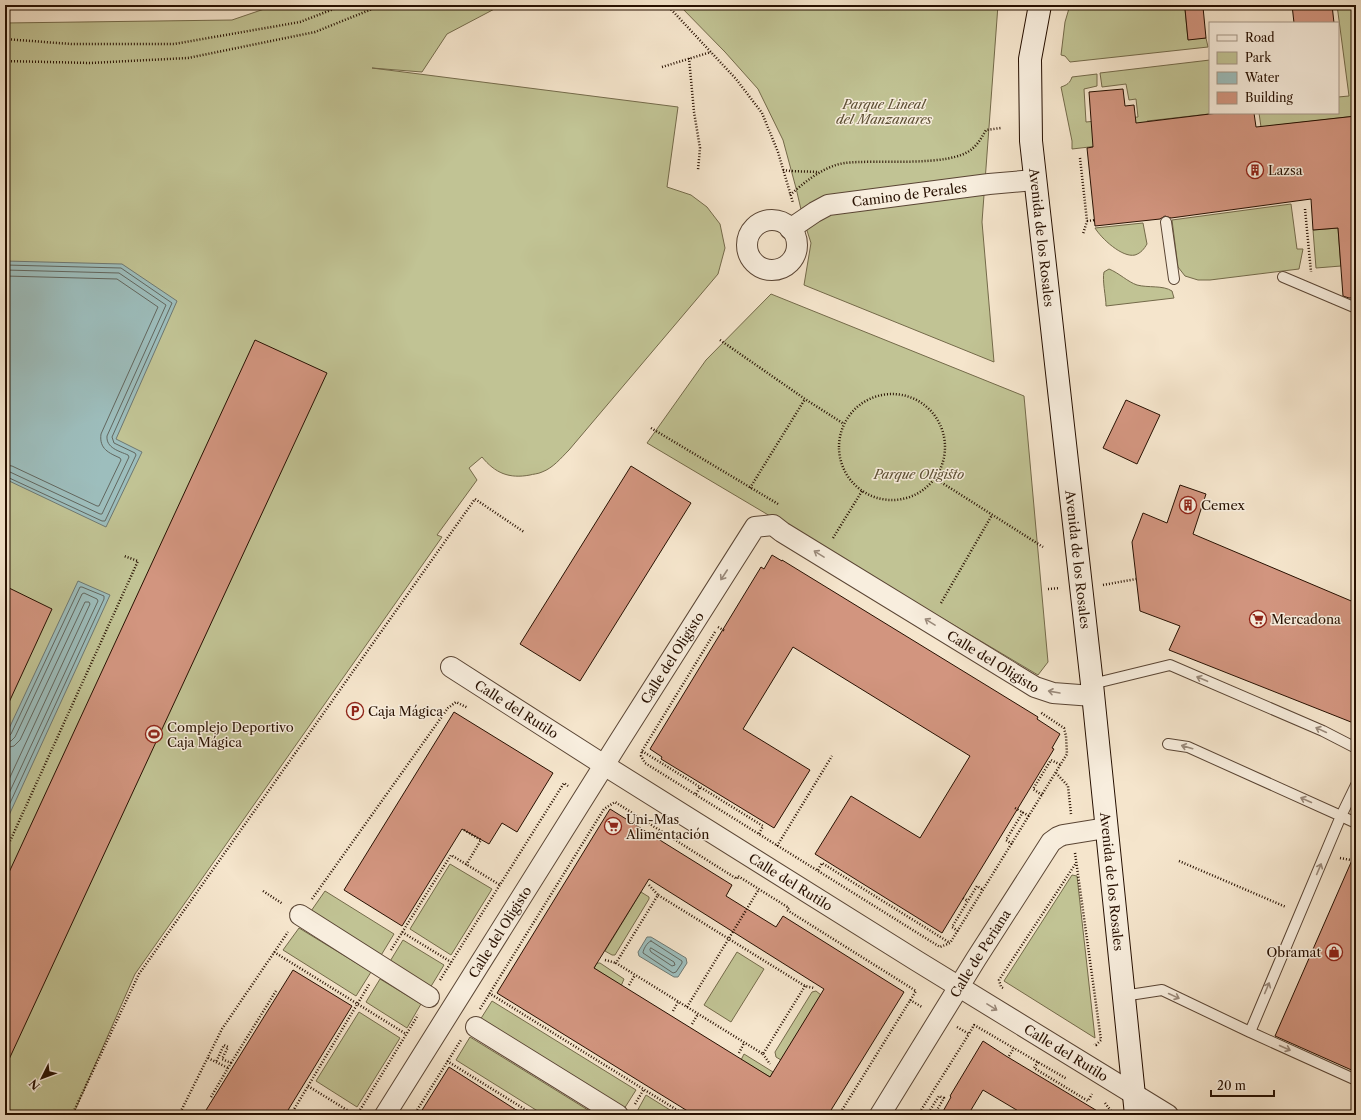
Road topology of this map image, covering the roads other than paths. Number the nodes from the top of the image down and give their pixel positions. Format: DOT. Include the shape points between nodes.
graph roads {
  1 [pos="1040,5"];
  2 [pos="1034,180"];
  3 [pos="1166,222"];
  4 [pos="790,229"];
  5 [pos="1283,278"];
  6 [pos="1174,279"];
  7 [pos="1356,308"];
  8 [pos="451,667"];
  9 [pos="1092,690"];
  10 [pos="1168,744"];
  11 [pos="1356,748"];
  12 [pos="604,765"];
  13 [pos="1356,785"];
  14 [pos="1341,816"];
  15 [pos="1356,823"];
  16 [pos="1106,828"];
  17 [pos="300,915"];
  18 [pos="959,987"];
  19 [pos="1123,996"];
  20 [pos="429,997"];
  21 [pos="473,1025"];
  22 [pos="1250,1032"];
  23 [pos="1356,1080"];
  24 [pos="1133,1093"];
  25 [pos="385,1115"];
  26 [pos="618,1115"];
  27 [pos="880,1115"];
  28 [pos="1136,1115"];
  29 [pos="1168,1115"];
  1 -- 2 [label="main road, Avenida de los Rosales" via="1030,59 1030,126"];
  2 -- 4 [label="street, Camino de Perales" via="828,205"];
  2 -- 9 [label="main road, Avenida de los Rosales"];
  3 -- 6 [label="lane"];
  5 -- 7 [label="lane"];
  8 -- 12 [label="street, Calle del Rutilo"];
  11 -- 9 [label="lane, one-way" via="1324,731 1170,665"];
  9 -- 12 [label="street, Calle del Oligisto, one-way" via="1053,693 1035,687 773,525 755,527"];
  9 -- 16 [label="main road, Avenida de los Rosales"];
  14 -- 10 [label="lane, one-way" via="1188,747"];
  12 -- 18 [label="street, Calle del Rutilo"];
  12 -- 25 [label="street, Calle del Oligisto"];
  13 -- 14 [label="lane"];
  14 -- 15 [label="lane"];
  22 -- 14 [label="lane, one-way"];
  16 -- 18 [label="street, Calle de Periana" via="1058,836 1051,842"];
  16 -- 19 [label="main road, Avenida de los Rosales"];
  17 -- 20 [label="street"];
  18 -- 24 [label="street, Calle del Rutilo, one-way"];
  18 -- 27 [label="street, Calle de Periana"];
  19 -- 22 [label="lane, one-way" via="1162,990"];
  19 -- 24 [label="main road, Avenida de los Rosales"];
  21 -- 26 [label="street"];
  22 -- 23 [label="lane, one-way"];
  24 -- 28 [label="main road, Avenida de los Rosales"];
  24 -- 29 [label="street, Calle del Rutilo"];
}
